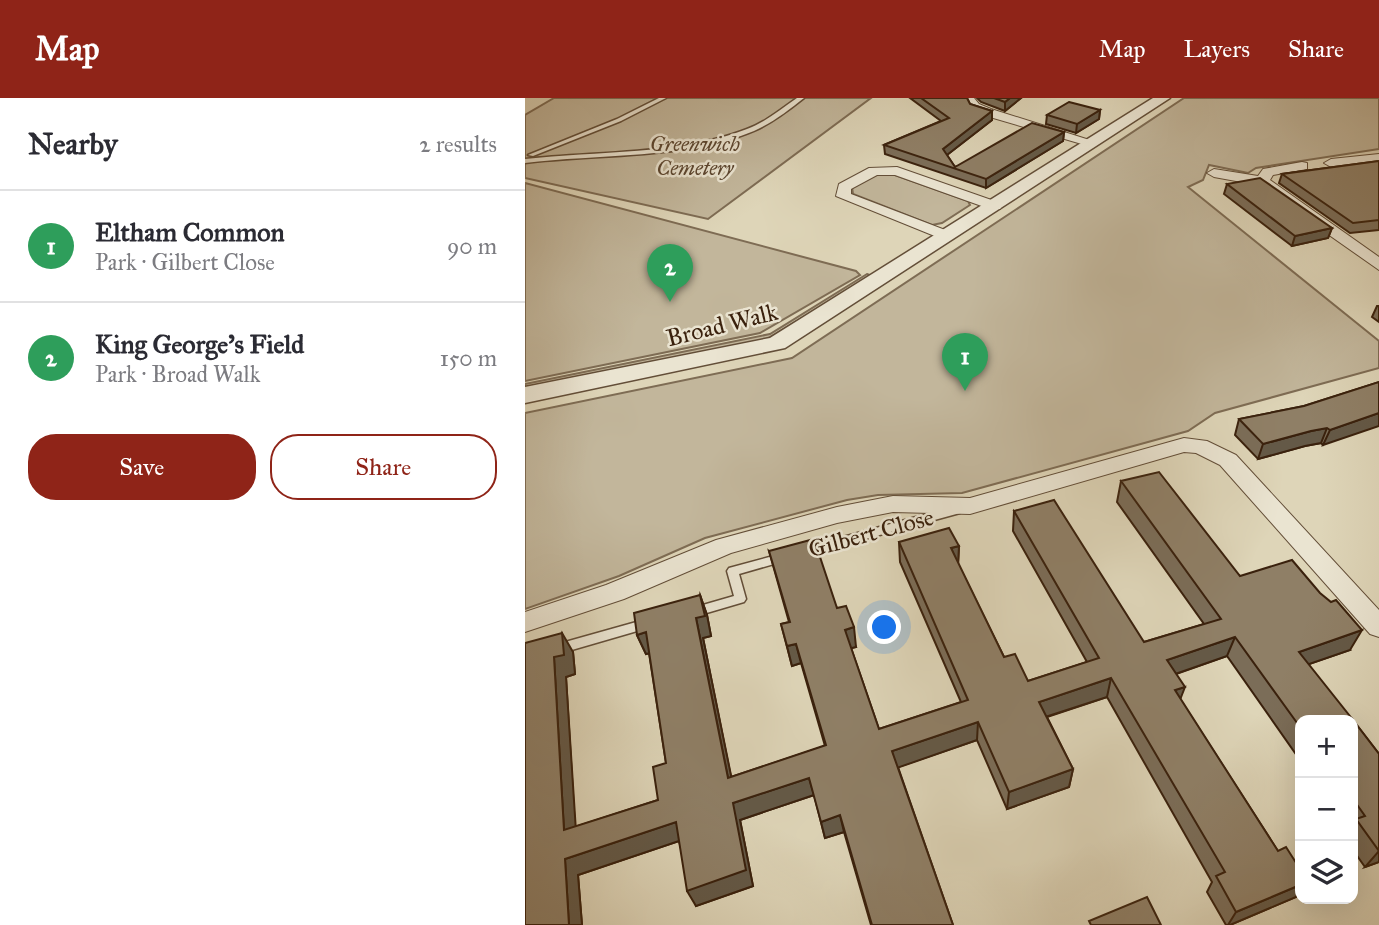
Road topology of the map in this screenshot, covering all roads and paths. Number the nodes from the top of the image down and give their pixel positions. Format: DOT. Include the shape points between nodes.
graph roads {
  1 [pos="663,98"];
  2 [pos="801,98"];
  3 [pos="968,98"];
  4 [pos="1163,98"];
  5 [pos="1093,143"];
  6 [pos="1379,158"];
  7 [pos="525,159"];
  8 [pos="1331,163"];
  9 [pos="1302,166"];
  10 [pos="1214,173"];
  11 [pos="1262,181"];
  12 [pos="995,206"];
  13 [pos="947,236"];
  14 [pos="1379,243"];
  15 [pos="1356,248"];
  16 [pos="1379,265"];
  17 [pos="525,395"];
  18 [pos="970,506"];
  19 [pos="679,616"];
  20 [pos="525,622"];
  21 [pos="654,622"];
  22 [pos="1379,627"];
  23 [pos="552,651"];
  1 -- 7 [label="lane"];
  2 -- 7 [label="lane" via="772,119 723,138"];
  3 -- 5 [label="street" via="987,112"];
  4 -- 5 [label="street, Broad Walk"];
  5 -- 12 [label="street, Broad Walk"];
  6 -- 8 [label="street"];
  9 -- 11 [label="street" via="1269,172"];
  10 -- 11 [label="street"];
  11 -- 15 [label="street"];
  12 -- 13 [label="street, Broad Walk"];
  12 -- 13 [label="street" via="897,171 874,171 844,187 843,196"];
  13 -- 17 [label="street, Broad Walk" via="777,343"];
  14 -- 15 [label="street"];
  15 -- 16 [label="street"];
  18 -- 19 [label="lane, Gilbert Close" via="733,571 740,599"];
  18 -- 20 [label="street, Gilbert Close" via="893,504 837,514 724,546 615,592"];
  18 -- 22 [label="street, Gilbert Close" via="1168,447 1200,446 1228,460"];
  21 -- 23 [label="lane"];
}
